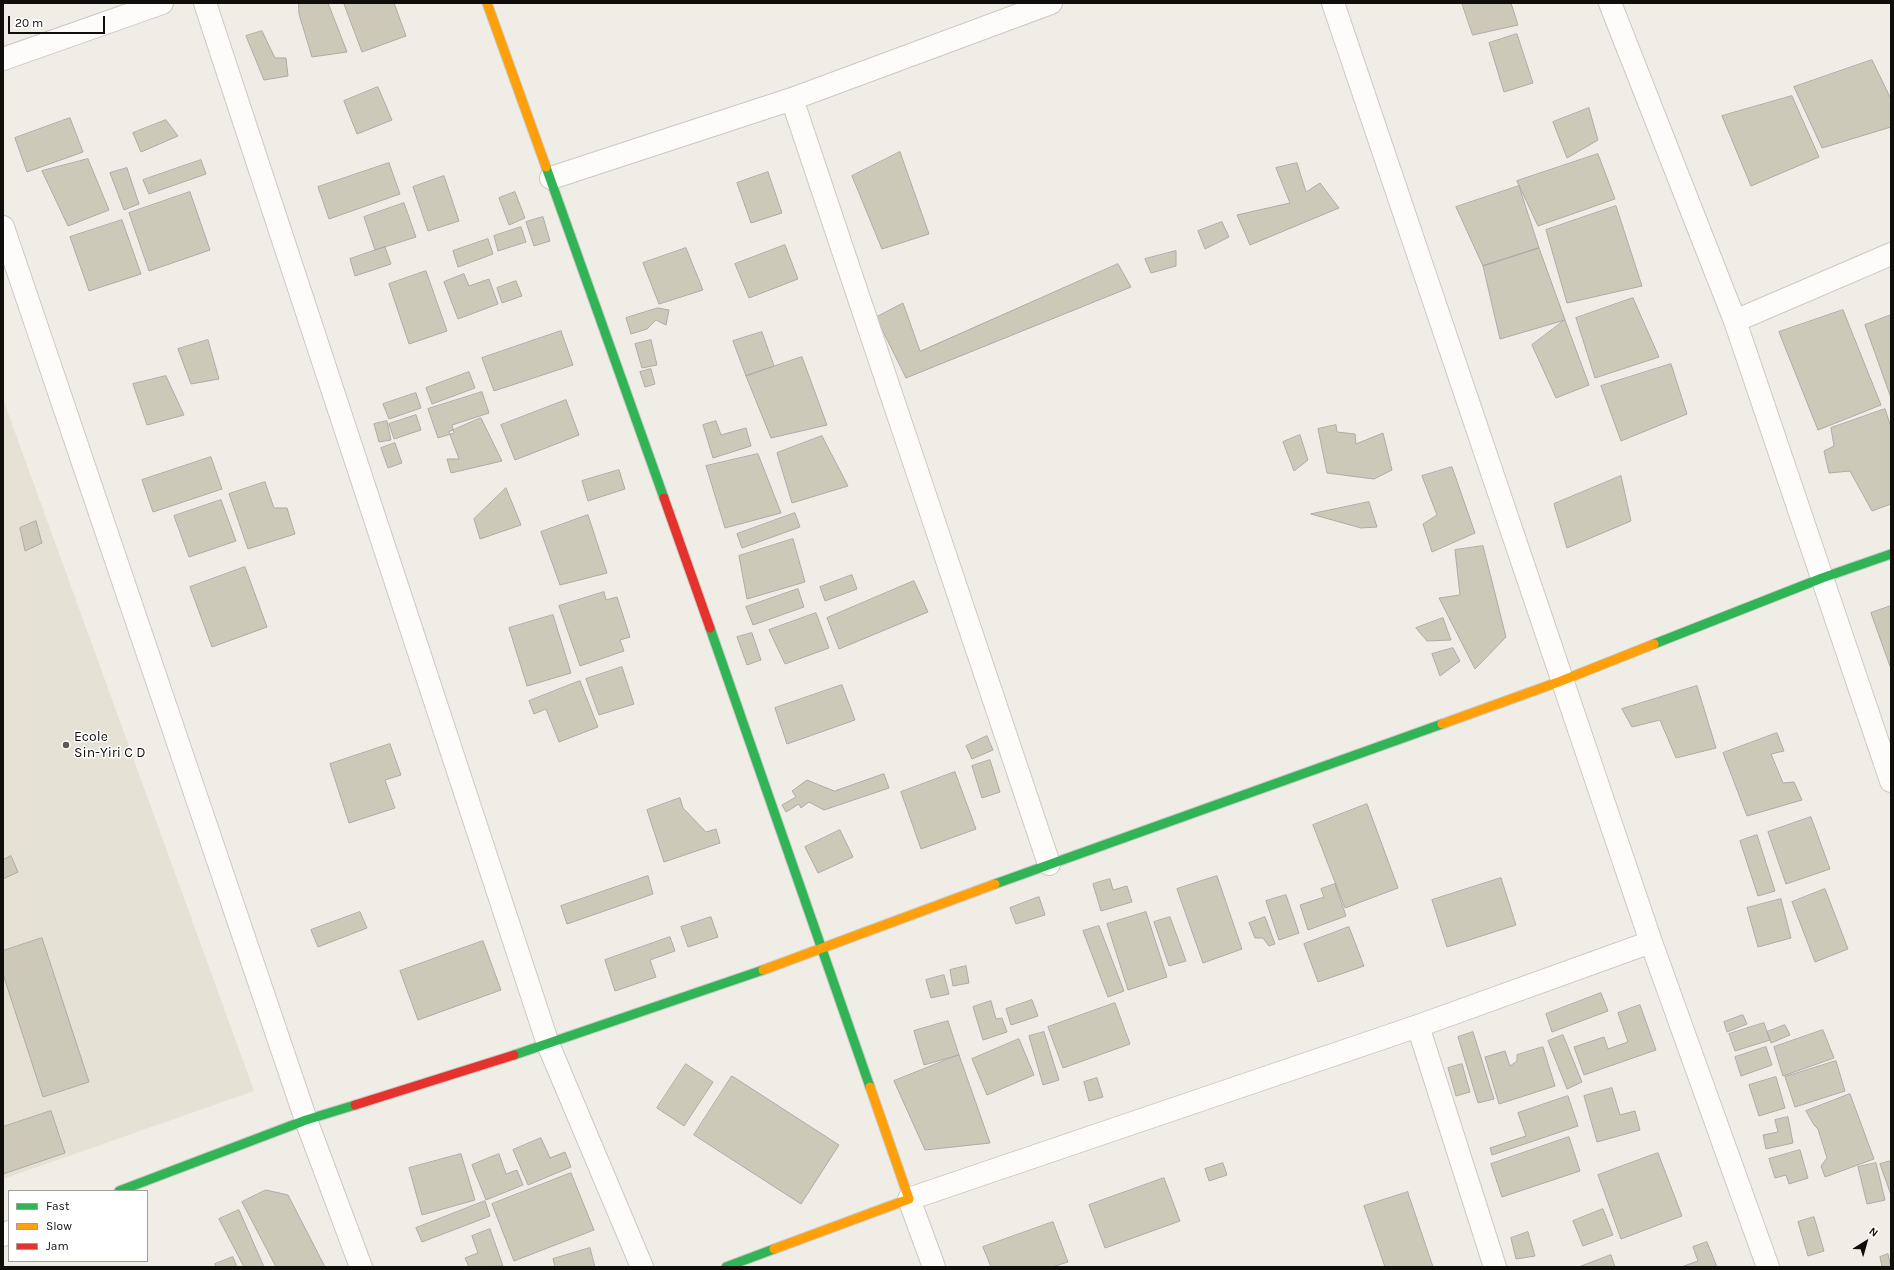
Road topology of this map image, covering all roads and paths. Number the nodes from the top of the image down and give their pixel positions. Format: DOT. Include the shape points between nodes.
graph roads {
  1 [pos="162,3"];
  2 [pos="205,3"];
  3 [pos="487,3"];
  4 [pos="1051,3"];
  5 [pos="1333,3"];
  6 [pos="1610,3"];
  7 [pos="3,59"];
  8 [pos="792,99"];
  9 [pos="551,178"];
  10 [pos="3,227"];
  11 [pos="1891,254"];
  12 [pos="1734,321"];
  13 [pos="1891,554"];
  14 [pos="1822,578"];
  15 [pos="1561,681"];
  16 [pos="1891,781"];
  17 [pos="1049,864"];
  18 [pos="1651,942"];
  19 [pos="823,949"];
  20 [pos="1418,1026"];
  21 [pos="548,1044"];
  22 [pos="306,1120"];
  23 [pos="121,1190"];
  24 [pos="909,1199"];
  25 [pos="361,1267"];
  26 [pos="642,1267"];
  27 [pos="726,1267"];
  28 [pos="934,1267"];
  29 [pos="1495,1267"];
  30 [pos="1768,1267"];
  1 -- 7 [label="street"];
  2 -- 21 [label="street"];
  3 -- 9 [label="street"];
  4 -- 8 [label="street"];
  5 -- 15 [label="street"];
  6 -- 12 [label="street"];
  8 -- 9 [label="street"];
  8 -- 17 [label="street"];
  9 -- 19 [label="street"];
  10 -- 22 [label="street"];
  11 -- 12 [label="street"];
  12 -- 14 [label="street"];
  13 -- 14 [label="street"];
  14 -- 15 [label="street"];
  14 -- 16 [label="street"];
  15 -- 17 [label="street"];
  15 -- 18 [label="street"];
  17 -- 19 [label="street"];
  18 -- 20 [label="street"];
  18 -- 30 [label="street"];
  19 -- 21 [label="street"];
  19 -- 24 [label="street"];
  20 -- 24 [label="street"];
  20 -- 29 [label="street"];
  21 -- 22 [label="street"];
  21 -- 26 [label="street"];
  22 -- 23 [label="street"];
  22 -- 25 [label="street"];
  24 -- 27 [label="street"];
  24 -- 28 [label="street"];
}
